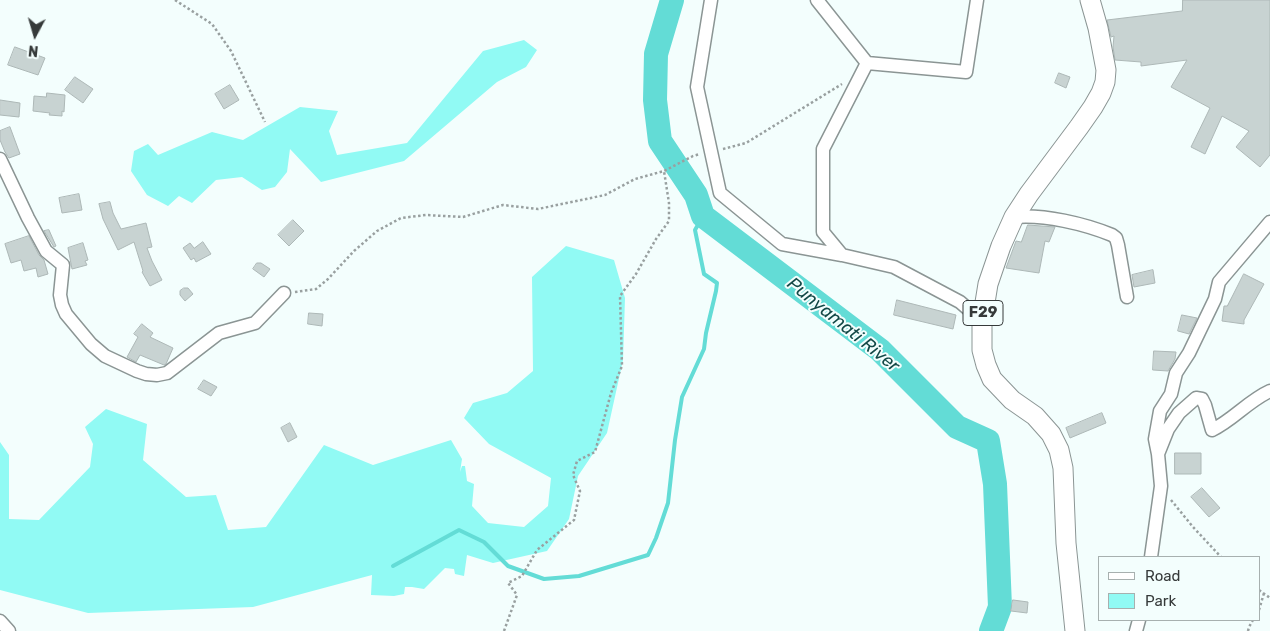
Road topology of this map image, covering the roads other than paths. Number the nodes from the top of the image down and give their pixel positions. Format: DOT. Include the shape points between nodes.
graph roads {
  1 [pos="711,0"];
  2 [pos="817,0"];
  3 [pos="977,0"];
  4 [pos="1090,0"];
  5 [pos="865,67"];
  6 [pos="0,159"];
  7 [pos="1014,216"];
  8 [pos="1270,222"];
  9 [pos="842,255"];
  10 [pos="284,293"];
  11 [pos="1127,297"];
  12 [pos="982,321"];
  13 [pos="1270,390"];
  14 [pos="1158,454"];
  15 [pos="1150,556"];
  16 [pos="0,621"];
  17 [pos="10,631"];
  18 [pos="1075,631"];
  1 -- 9 [label="street" via="697,87 720,193 782,244"];
  2 -- 5 [label="street"];
  3 -- 5 [label="street" via="966,72"];
  4 -- 7 [label="main road, F29" via="1106,70 1103,87 1093,107"];
  5 -- 9 [label="street" via="823,149 822,232"];
  6 -- 10 [label="street" via="46,251 63,265 60,295 66,314 90,344 123,366 146,374 167,373 219,333 255,322"];
  7 -- 11 [label="street" via="1046,218 1112,235 1118,245"];
  7 -- 12 [label="main road, F29" via="988,284"];
  8 -- 14 [label="street" via="1220,282 1215,299 1176,373 1171,394 1160,411 1155,438"];
  9 -- 12 [label="street" via="894,267 960,302"];
  12 -- 18 [label="main road, F29" via="982,350 992,379 1012,400 1035,416 1060,450"];
  13 -- 14 [label="street" via="1212,430 1202,399 1196,398 1168,428"];
  14 -- 15 [label="street" via="1161,486"];
  16 -- 17 [label="street"];
}
